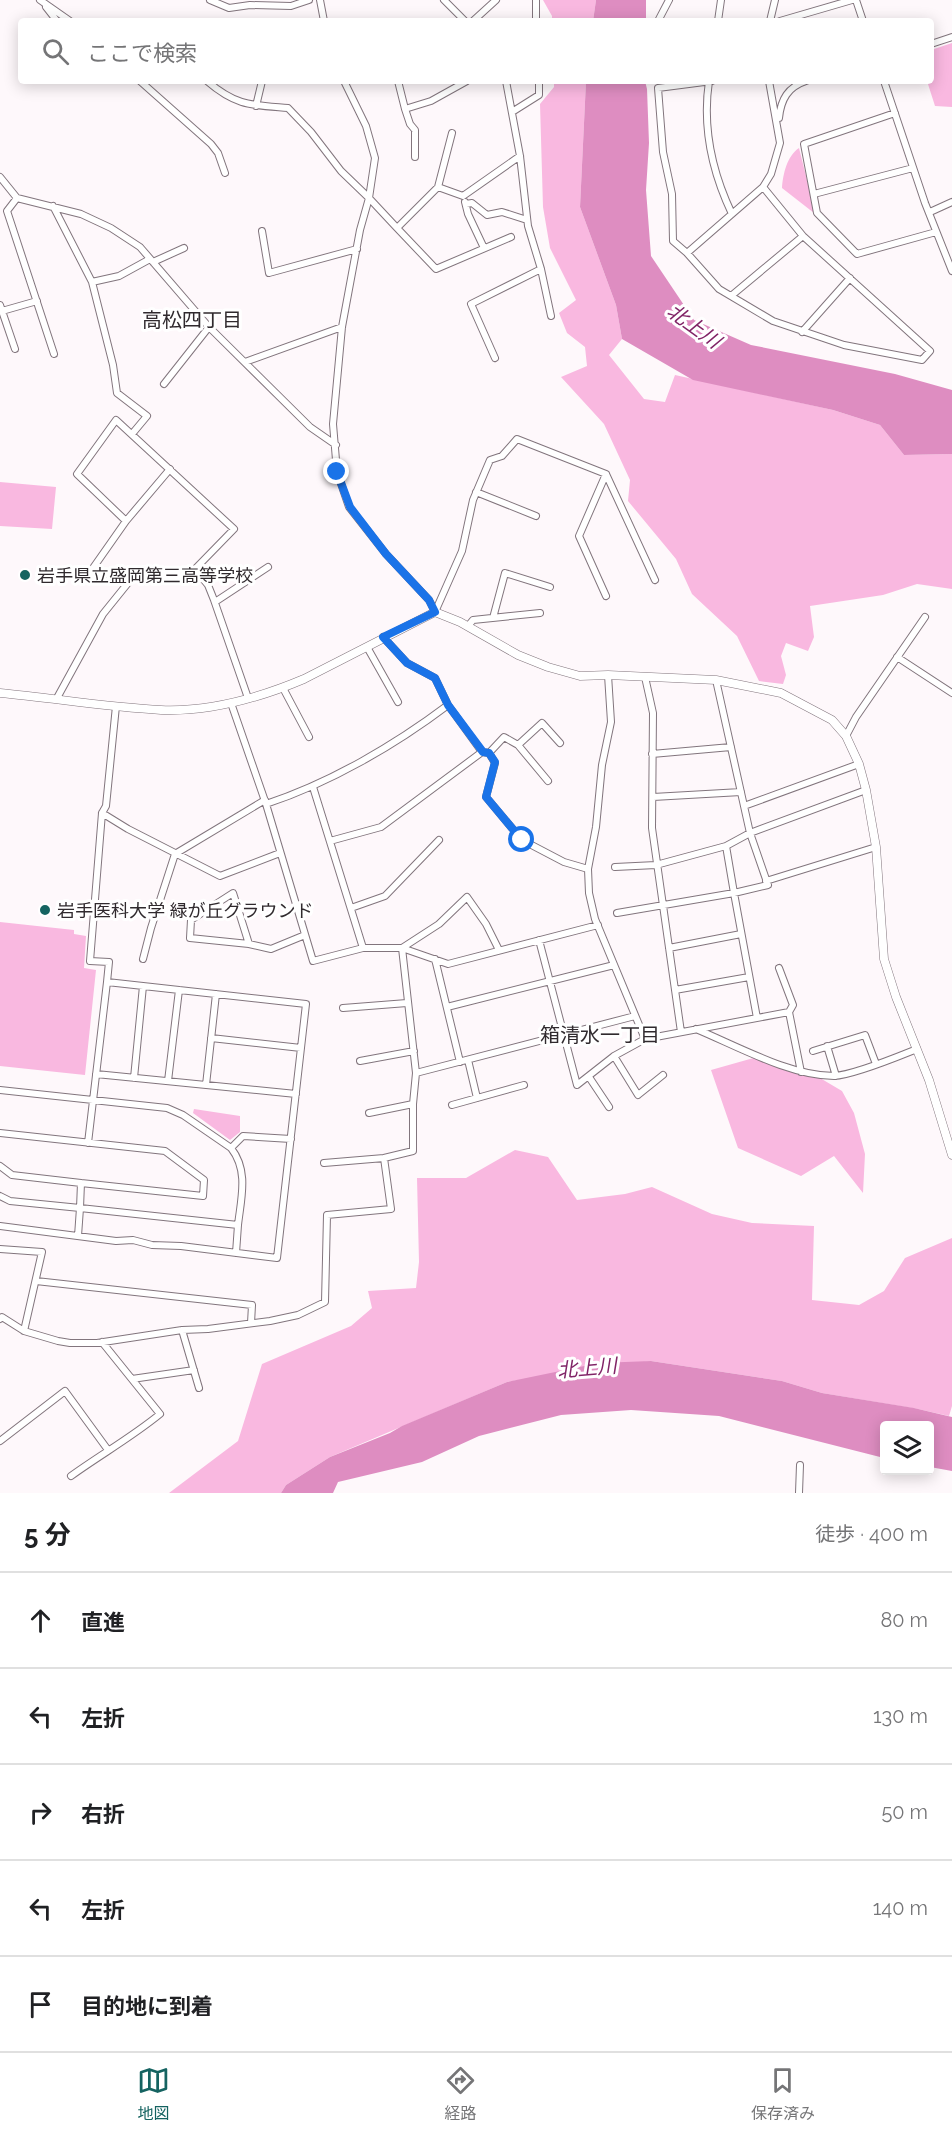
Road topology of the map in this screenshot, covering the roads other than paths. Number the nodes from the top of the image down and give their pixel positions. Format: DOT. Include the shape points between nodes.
graph roads {
  1 [pos="210,0"];
  2 [pos="309,0"];
  3 [pos="320,0"];
  4 [pos="444,0"];
  5 [pos="496,0"];
  6 [pos="536,0"];
  7 [pos="669,0"];
  8 [pos="721,0"];
  9 [pos="775,0"];
  10 [pos="854,0"];
  11 [pos="41,1"];
  12 [pos="249,3"];
  13 [pos="55,18"];
  14 [pos="66,18"];
  15 [pos="323,18"];
  16 [pos="462,18"];
  17 [pos="476,18"];
  18 [pos="536,18"];
  19 [pos="660,18"];
  20 [pos="718,18"];
  21 [pos="771,18"];
  22 [pos="791,18"];
  23 [pos="862,18"];
  24 [pos="952,37"];
  25 [pos="934,43"];
  26 [pos="143,84"];
  27 [pos="211,84"];
  28 [pos="261,84"];
  29 [pos="345,84"];
  30 [pos="399,84"];
  31 [pos="462,84"];
  32 [pos="507,84"];
  33 [pos="539,84"];
  34 [pos="710,84"];
  35 [pos="770,84"];
  36 [pos="798,84"];
  37 [pos="885,84"];
  38 [pos="658,85"];
  39 [pos="256,105"];
  40 [pos="405,110"];
  41 [pos="512,112"];
  42 [pos="895,113"];
  43 [pos="779,130"];
  44 [pos="452,133"];
  45 [pos="520,156"];
  46 [pos="415,157"];
  47 [pos="914,168"];
  48 [pos="225,173"];
  49 [pos="0,177"];
  50 [pos="438,187"];
  51 [pos="763,187"];
  52 [pos="814,194"];
  53 [pos="464,196"];
  54 [pos="17,198"];
  55 [pos="369,198"];
  56 [pos="952,202"];
  57 [pos="465,204"];
  58 [pos="53,206"];
  59 [pos="930,213"];
  60 [pos="732,214"];
  61 [pos="527,220"];
  62 [pos="397,228"];
  63 [pos="262,231"];
  64 [pos="936,232"];
  65 [pos="803,236"];
  66 [pos="511,237"];
  67 [pos="184,248"];
  68 [pos="483,248"];
  69 [pos="357,249"];
  70 [pos="687,254"];
  71 [pos="152,261"];
  72 [pos="541,269"];
  73 [pos="952,271"];
  74 [pos="850,278"];
  75 [pos="92,282"];
  76 [pos="731,296"];
  77 [pos="37,301"];
  78 [pos="1,308"];
  79 [pos="551,316"];
  80 [pos="209,327"];
  81 [pos="342,327"];
  82 [pos="802,332"];
  83 [pos="15,350"];
  84 [pos="54,354"];
  85 [pos="495,358"];
  86 [pos="245,362"];
  87 [pos="164,384"];
  88 [pos="132,434"];
  89 [pos="336,445"];
  90 [pos="170,469"];
  91 [pos="606,474"];
  92 [pos="476,492"];
  93 [pos="536,516"];
  94 [pos="126,521"];
  95 [pos="268,567"];
  96 [pos="655,580"];
  97 [pos="550,587"];
  98 [pos="606,596"];
  99 [pos="215,602"];
  100 [pos="435,612"];
  101 [pos="540,613"];
  102 [pos="925,617"];
  103 [pos="493,618"];
  104 [pos="468,626"];
  105 [pos="383,637"];
  106 [pos="367,646"];
  107 [pos="897,657"];
  108 [pos="608,675"];
  109 [pos="645,677"];
  110 [pos="716,680"];
  111 [pos="283,688"];
  112 [pos="0,693"];
  113 [pos="952,693"];
  114 [pos="57,698"];
  115 [pos="248,698"];
  116 [pos="398,702"];
  117 [pos="231,703"];
  118 [pos="448,705"];
  119 [pos="116,706"];
  120 [pos="846,736"];
  121 [pos="309,737"];
  122 [pos="560,743"];
  123 [pos="518,745"];
  124 [pos="731,747"];
  125 [pos="486,752"];
  126 [pos="652,754"];
  127 [pos="859,764"];
  128 [pos="548,781"];
  129 [pos="312,787"];
  130 [pos="866,790"];
  131 [pos="741,792"];
  132 [pos="653,797"];
  133 [pos="266,802"];
  134 [pos="744,806"];
  135 [pos="102,813"];
  136 [pos="750,833"];
  137 [pos="439,840"];
  138 [pos="330,841"];
  139 [pos="726,846"];
  140 [pos="876,847"];
  141 [pos="280,853"];
  142 [pos="175,854"];
  143 [pos="656,865"];
  144 [pos="615,867"];
  145 [pos="588,869"];
  146 [pos="766,881"];
  147 [pos="734,893"];
  148 [pos="662,905"];
  149 [pos="351,908"];
  150 [pos="617,913"];
  151 [pos="598,925"];
  152 [pos="741,934"];
  153 [pos="305,935"];
  154 [pos="539,940"];
  155 [pos="249,944"];
  156 [pos="363,948"];
  157 [pos="402,948"];
  158 [pos="669,948"];
  159 [pos="499,951"];
  160 [pos="143,959"];
  161 [pos="435,959"];
  162 [pos="615,965"];
  163 [pos="779,968"];
  164 [pos="748,977"];
  165 [pos="107,982"];
  166 [pos="549,982"];
  167 [pos="143,986"];
  168 [pos="179,990"];
  169 [pos="675,990"];
  170 [pos="216,994"];
  171 [pos="407,1003"];
  172 [pos="447,1007"];
  173 [pos="343,1008"];
  174 [pos="789,1012"];
  175 [pos="635,1016"];
  176 [pos="757,1018"];
  177 [pos="695,1029"];
  178 [pos="681,1032"];
  179 [pos="563,1034"];
  180 [pos="211,1038"];
  181 [pos="645,1039"];
  182 [pos="827,1046"];
  183 [pos="301,1048"];
  184 [pos="917,1049"];
  185 [pos="414,1051"];
  186 [pos="813,1051"];
  187 [pos="614,1056"];
  188 [pos="468,1060"];
  189 [pos="360,1062"];
  190 [pos="460,1062"];
  191 [pos="876,1064"];
  192 [pos="801,1072"];
  193 [pos="416,1073"];
  194 [pos="96,1074"];
  195 [pos="663,1076"];
  196 [pos="836,1076"];
  197 [pos="588,1077"];
  198 [pos="134,1078"];
  199 [pos="168,1081"];
  200 [pos="206,1085"];
  201 [pos="524,1085"];
  202 [pos="0,1090"];
  203 [pos="296,1094"];
  204 [pos="477,1098"];
  205 [pos="93,1099"];
  206 [pos="413,1104"];
  207 [pos="452,1105"];
  208 [pos="609,1107"];
  209 [pos="369,1113"];
  210 [pos="0,1133"];
  211 [pos="291,1139"];
  212 [pos="88,1143"];
  213 [pos="231,1148"];
  214 [pos="952,1155"];
  215 [pos="384,1158"];
  216 [pos="324,1163"];
  217 [pos="0,1166"];
  218 [pos="81,1183"];
  219 [pos="0,1196"];
  220 [pos="80,1208"];
  221 [pos="238,1225"];
  222 [pos="0,1226"];
  223 [pos="78,1236"];
  224 [pos="0,1249"];
  225 [pos="236,1253"];
  226 [pos="36,1281"];
  227 [pos="0,1319"];
  228 [pos="251,1323"];
  229 [pos="182,1330"];
  230 [pos="24,1331"];
  231 [pos="102,1342"];
  232 [pos="194,1370"];
  233 [pos="132,1379"];
  234 [pos="199,1388"];
  235 [pos="0,1441"];
  236 [pos="108,1450"];
  237 [pos="800,1465"];
  238 [pos="71,1476"];
  239 [pos="799,1493"];
  1 -- 12 [label="street" via="229,8"];
  2 -- 12 [label="street" via="291,6"];
  3 -- 15 [label="street"];
  4 -- 16 [label="street"];
  5 -- 17 [label="street"];
  6 -- 18 [label="street"];
  7 -- 19 [label="street"];
  8 -- 20 [label="street"];
  9 -- 21 [label="street"];
  10 -- 22 [label="street"];
  10 -- 23 [label="street"];
  11 -- 13 [label="street"];
  11 -- 14 [label="street"];
  24 -- 25 [label="street"];
  26 -- 48 [label="street" via="211,144"];
  27 -- 39 [label="street" via="224,95"];
  28 -- 39 [label="street"];
  29 -- 55 [label="street" via="366,126 375,158"];
  30 -- 40 [label="street"];
  31 -- 40 [label="street"];
  32 -- 41 [label="street"];
  33 -- 41 [label="street" via="539,94"];
  34 -- 60 [label="street" via="706,106 710,154"];
  35 -- 43 [label="street"];
  36 -- 43 [label="street" via="789,90 780,106"];
  37 -- 42 [label="street"];
  38 -- 70 [label="street" via="663,152 672,194 673,241"];
  39 -- 55 [label="street" via="288,108 340,171"];
  40 -- 46 [label="street" via="415,130"];
  41 -- 45 [label="street"];
  42 -- 47 [label="street"];
  42 -- 52 [label="street" via="804,144"];
  43 -- 51 [label="street" via="778,153"];
  44 -- 50 [label="street"];
  45 -- 53 [label="street"];
  45 -- 61 [label="street"];
  47 -- 52 [label="street"];
  47 -- 59 [label="street"];
  49 -- 54 [label="street"];
  50 -- 53 [label="street"];
  50 -- 62 [label="street"];
  51 -- 60 [label="street"];
  51 -- 65 [label="street"];
  52 -- 64 [label="street" via="817,213 857,254"];
  53 -- 57 [label="street"];
  54 -- 58 [label="street"];
  54 -- 77 [label="street" via="7,211"];
  55 -- 62 [label="street"];
  55 -- 69 [label="street"];
  56 -- 59 [label="street"];
  57 -- 61 [label="street" via="472,203 487,215 502,212"];
  57 -- 68 [label="street"];
  58 -- 71 [label="street" via="111,228 140,247"];
  58 -- 75 [label="street"];
  59 -- 64 [label="street"];
  60 -- 70 [label="street"];
  61 -- 72 [label="street"];
  62 -- 68 [label="street" via="436,269"];
  63 -- 69 [label="street" via="269,273"];
  64 -- 73 [label="street"];
  65 -- 74 [label="street"];
  65 -- 76 [label="street"];
  66 -- 68 [label="street"];
  67 -- 71 [label="street"];
  69 -- 81 [label="street"];
  70 -- 76 [label="street" via="718,289"];
  71 -- 75 [label="street" via="119,276"];
  71 -- 80 [label="street"];
  72 -- 79 [label="street"];
  72 -- 85 [label="street" via="471,304"];
  74 -- 82 [label="street"];
  74 -- 82 [label="street" via="930,351 922,360 844,345"];
  75 -- 88 [label="street" via="117,393 147,416"];
  76 -- 82 [label="street" via="773,321"];
  77 -- 78 [label="street"];
  77 -- 84 [label="street"];
  78 -- 83 [label="street"];
  80 -- 86 [label="street"];
  80 -- 87 [label="street"];
  81 -- 86 [label="street"];
  81 -- 89 [label="street" via="333,424"];
  86 -- 89 [label="street" via="310,427"];
  88 -- 90 [label="street"];
  88 -- 94 [label="street" via="116,420 77,474"];
  89 -- 100 [label="street" via="337,472 350,507"];
  90 -- 94 [label="street"];
  90 -- 99 [label="street" via="234,529 195,570 208,585"];
  91 -- 92 [label="street" via="517,439 502,456 490,460"];
  91 -- 96 [label="street"];
  91 -- 98 [label="street" via="579,536"];
  92 -- 93 [label="street"];
  92 -- 100 [label="street" via="462,550"];
  94 -- 114 [label="street" via="93,568 128,583 103,614"];
  95 -- 99 [label="street"];
  97 -- 103 [label="street" via="505,573"];
  99 -- 115 [label="street"];
  100 -- 104 [label="street"];
  100 -- 105 [label="street"];
  101 -- 103 [label="street"];
  102 -- 107 [label="street"];
  103 -- 104 [label="street" via="472,620"];
  104 -- 108 [label="street" via="518,655 548,667 580,676"];
  105 -- 106 [label="street"];
  105 -- 118 [label="street" via="407,663 435,678"];
  106 -- 111 [label="street"];
  106 -- 116 [label="street"];
  107 -- 113 [label="street"];
  107 -- 120 [label="street"];
  108 -- 109 [label="street"];
  108 -- 145 [label="street" via="611,722"];
  109 -- 110 [label="street"];
  109 -- 126 [label="street" via="653,713"];
  110 -- 120 [label="street" via="781,693 832,720"];
  110 -- 124 [label="street"];
  111 -- 115 [label="street"];
  111 -- 121 [label="street"];
  112 -- 114 [label="street"];
  114 -- 119 [label="street"];
  115 -- 117 [label="street"];
  117 -- 119 [label="street" via="162,710"];
  117 -- 133 [label="street"];
  118 -- 125 [label="street"];
  118 -- 129 [label="street" via="418,728"];
  119 -- 135 [label="street" via="106,806"];
  120 -- 127 [label="street"];
  122 -- 123 [label="street" via="542,723"];
  123 -- 125 [label="street" via="504,736"];
  123 -- 128 [label="street"];
  124 -- 126 [label="street"];
  124 -- 131 [label="street"];
  125 -- 138 [label="street" via="381,827"];
  125 -- 145 [label="street" via="495,762 486,797 522,840 564,862"];
  126 -- 132 [label="street"];
  127 -- 130 [label="street"];
  127 -- 134 [label="street"];
  129 -- 133 [label="street"];
  129 -- 138 [label="street"];
  130 -- 136 [label="street"];
  130 -- 140 [label="street"];
  131 -- 132 [label="street"];
  131 -- 134 [label="street"];
  132 -- 143 [label="street"];
  133 -- 141 [label="street"];
  133 -- 142 [label="street"];
  134 -- 136 [label="street"];
  135 -- 142 [label="street"];
  135 -- 165 [label="street" via="90,961 109,962"];
  136 -- 139 [label="street"];
  136 -- 146 [label="street"];
  137 -- 149 [label="street" via="385,896"];
  138 -- 149 [label="street"];
  139 -- 143 [label="street"];
  139 -- 147 [label="street"];
  140 -- 146 [label="street"];
  140 -- 184 [label="street" via="884,958"];
  141 -- 142 [label="street" via="220,876"];
  141 -- 153 [label="street"];
  142 -- 160 [label="street"];
  143 -- 144 [label="street"];
  143 -- 148 [label="street"];
  145 -- 151 [label="street" via="589,893"];
  146 -- 147 [label="street" via="768,885"];
  147 -- 148 [label="street"];
  147 -- 152 [label="street"];
  148 -- 150 [label="street"];
  148 -- 158 [label="street"];
  149 -- 156 [label="street"];
  151 -- 154 [label="street"];
  151 -- 162 [label="street"];
  152 -- 158 [label="street"];
  152 -- 164 [label="street"];
  153 -- 155 [label="street" via="271,950"];
  153 -- 156 [label="street" via="313,961"];
  154 -- 159 [label="street"];
  154 -- 166 [label="street"];
  155 -- 155 [label="street" via="190,938 192,920 233,893"];
  156 -- 157 [label="street"];
  157 -- 159 [label="street" via="439,924 467,897"];
  157 -- 161 [label="street"];
  157 -- 171 [label="street"];
  158 -- 169 [label="street"];
  159 -- 161 [label="street" via="448,964"];
  161 -- 172 [label="street"];
  162 -- 166 [label="street"];
  162 -- 175 [label="street"];
  163 -- 174 [label="street" via="793,1005"];
  164 -- 169 [label="street"];
  164 -- 176 [label="street"];
  165 -- 167 [label="street"];
  165 -- 194 [label="street"];
  166 -- 172 [label="street"];
  166 -- 179 [label="street"];
  167 -- 168 [label="street"];
  167 -- 198 [label="street"];
  168 -- 170 [label="street"];
  168 -- 199 [label="street"];
  169 -- 178 [label="street"];
  170 -- 180 [label="street"];
  170 -- 183 [label="street" via="306,1004"];
  171 -- 173 [label="street"];
  171 -- 185 [label="street"];
  172 -- 190 [label="street"];
  174 -- 176 [label="street"];
  174 -- 192 [label="street"];
  175 -- 179 [label="street"];
  175 -- 181 [label="street"];
  176 -- 177 [label="street"];
  177 -- 178 [label="street"];
  177 -- 192 [label="street"];
  178 -- 181 [label="street"];
  179 -- 188 [label="street"];
  179 -- 197 [label="street" via="577,1085"];
  180 -- 183 [label="street"];
  180 -- 200 [label="street"];
  181 -- 187 [label="street"];
  182 -- 186 [label="street"];
  182 -- 191 [label="street" via="865,1035"];
  182 -- 196 [label="street"];
  183 -- 203 [label="street"];
  184 -- 191 [label="street"];
  184 -- 214 [label="street"];
  185 -- 189 [label="street"];
  185 -- 193 [label="street"];
  187 -- 195 [label="street" via="638,1095"];
  187 -- 197 [label="street"];
  188 -- 190 [label="street"];
  188 -- 204 [label="street"];
  190 -- 193 [label="street"];
  191 -- 196 [label="street"];
  192 -- 196 [label="street"];
  193 -- 206 [label="street"];
  194 -- 198 [label="street"];
  194 -- 205 [label="street"];
  197 -- 208 [label="street"];
  198 -- 199 [label="street"];
  199 -- 200 [label="street"];
  200 -- 203 [label="street"];
  201 -- 204 [label="street"];
  202 -- 205 [label="street"];
  203 -- 211 [label="street"];
  204 -- 207 [label="street"];
  205 -- 212 [label="street"];
  205 -- 213 [label="street" via="167,1108"];
  206 -- 209 [label="street"];
  206 -- 215 [label="street" via="413,1150"];
  210 -- 212 [label="street"];
  211 -- 213 [label="street" via="243,1136"];
  211 -- 225 [label="street" via="277,1258"];
  212 -- 218 [label="street" via="165,1151 204,1180 203,1196"];
  213 -- 221 [label="street" via="242,1170"];
  215 -- 216 [label="street"];
  215 -- 228 [label="street" via="391,1209 327,1215 325,1302 298,1315"];
  217 -- 218 [label="street" via="12,1175"];
  218 -- 220 [label="street"];
  219 -- 220 [label="street" via="10,1201"];
  220 -- 221 [label="street"];
  220 -- 223 [label="street"];
  221 -- 225 [label="street"];
  222 -- 223 [label="street"];
  223 -- 225 [label="street"];
  224 -- 226 [label="street" via="42,1252"];
  226 -- 228 [label="street" via="252,1305"];
  226 -- 230 [label="street"];
  227 -- 230 [label="street"];
  228 -- 229 [label="street"];
  229 -- 231 [label="street"];
  229 -- 232 [label="street"];
  230 -- 231 [label="street" via="70,1343"];
  231 -- 233 [label="street"];
  232 -- 233 [label="street"];
  232 -- 234 [label="street"];
  233 -- 236 [label="street" via="160,1414 135,1435"];
  235 -- 236 [label="street" via="65,1391"];
  236 -- 238 [label="street"];
  237 -- 239 [label="street"];
}
